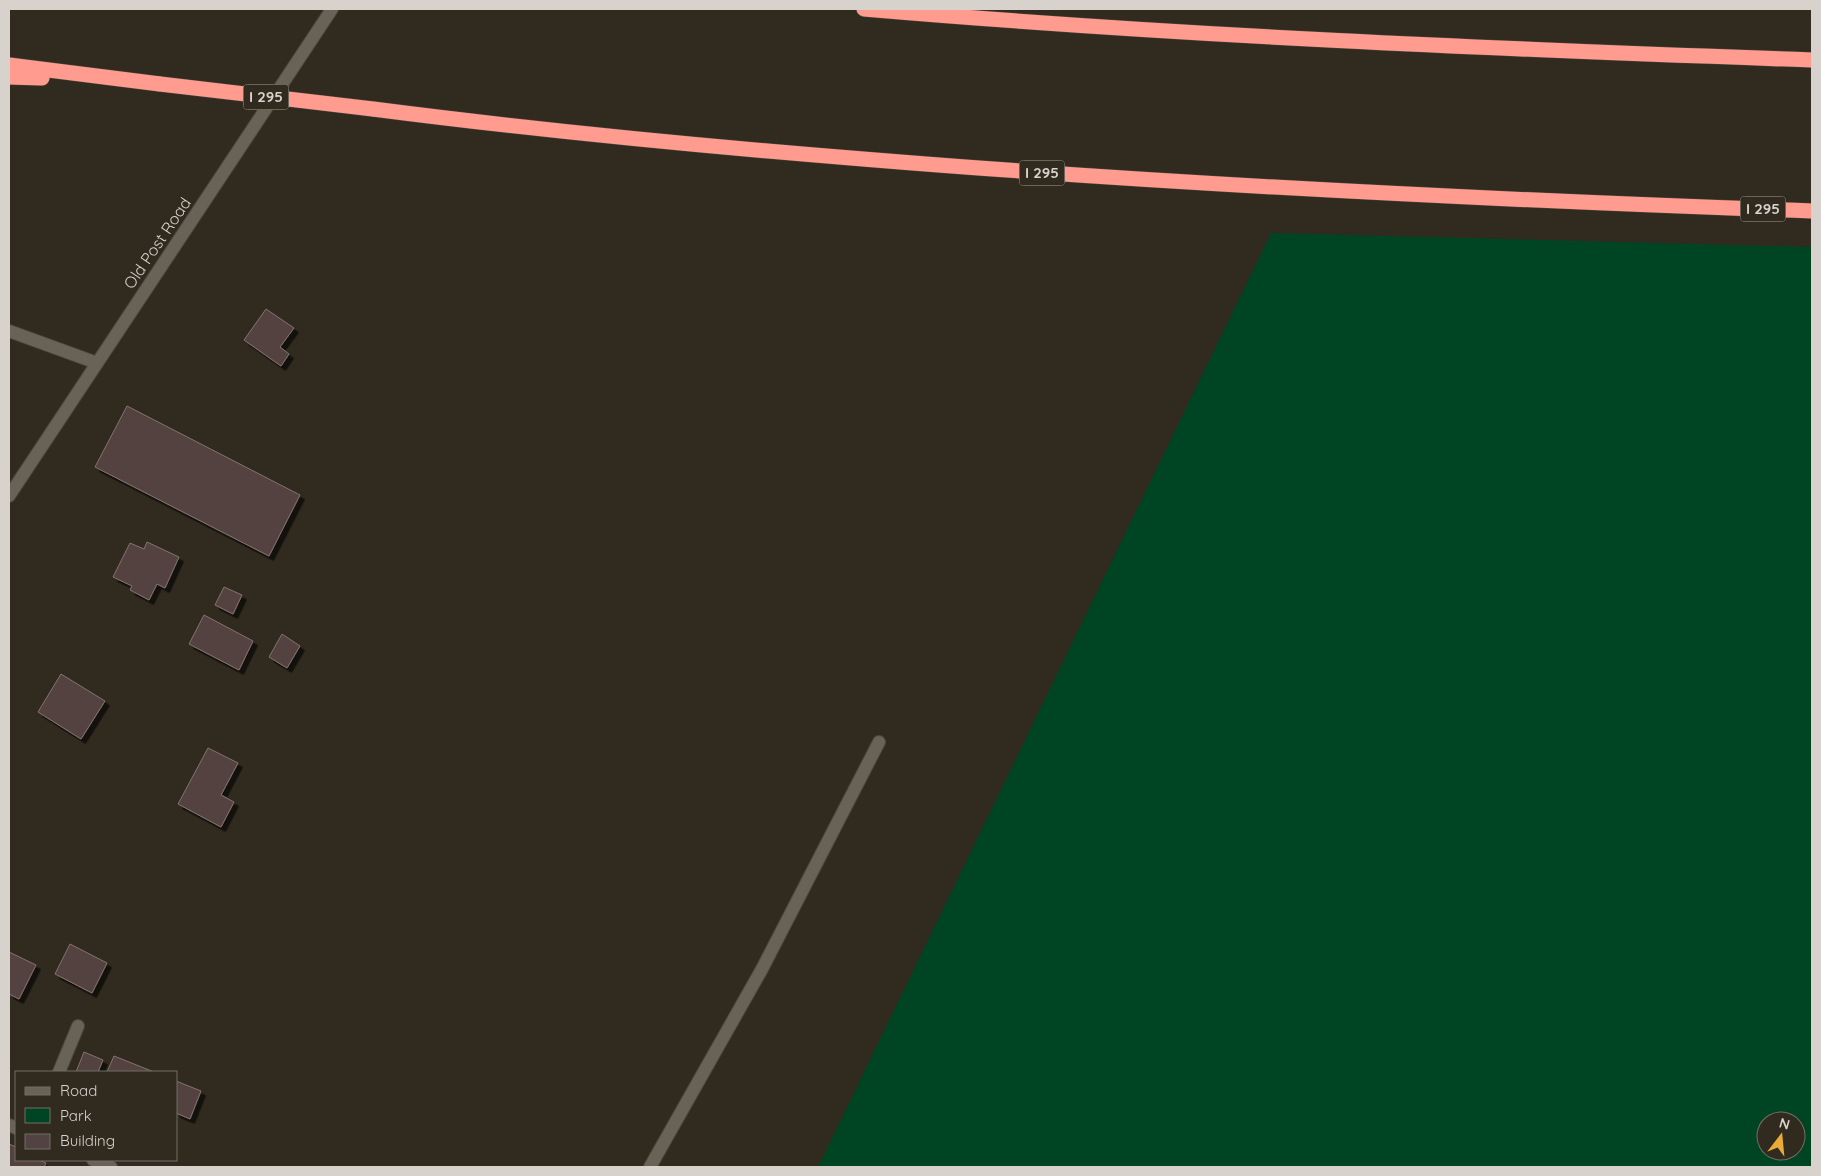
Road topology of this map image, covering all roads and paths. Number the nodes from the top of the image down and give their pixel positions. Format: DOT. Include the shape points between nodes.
graph roads {
  1 [pos="332,9"];
  2 [pos="864,9"];
  3 [pos="1812,60"];
  4 [pos="9,65"];
  5 [pos="9,77"];
  6 [pos="124,80"];
  7 [pos="1812,211"];
  8 [pos="9,331"];
  9 [pos="97,363"];
  10 [pos="9,496"];
  11 [pos="879,742"];
  12 [pos="78,1026"];
  13 [pos="59,1071"];
  14 [pos="96,1161"];
  15 [pos="111,1167"];
  16 [pos="650,1167"];
  1 -- 9 [label="street, Old Post Road"];
  2 -- 3 [label="highway" via="1379,43"];
  4 -- 6 [label="highway, I 295"];
  5 -- 6 [label="highway"];
  6 -- 7 [label="highway, I 295, bridge" via="681,144 1095,177 1468,198"];
  8 -- 9 [label="street"];
  9 -- 10 [label="street, Old Post Road"];
  11 -- 16 [label="street" via="762,969"];
  12 -- 13 [label="street"];
  14 -- 15 [label="street"];
}
